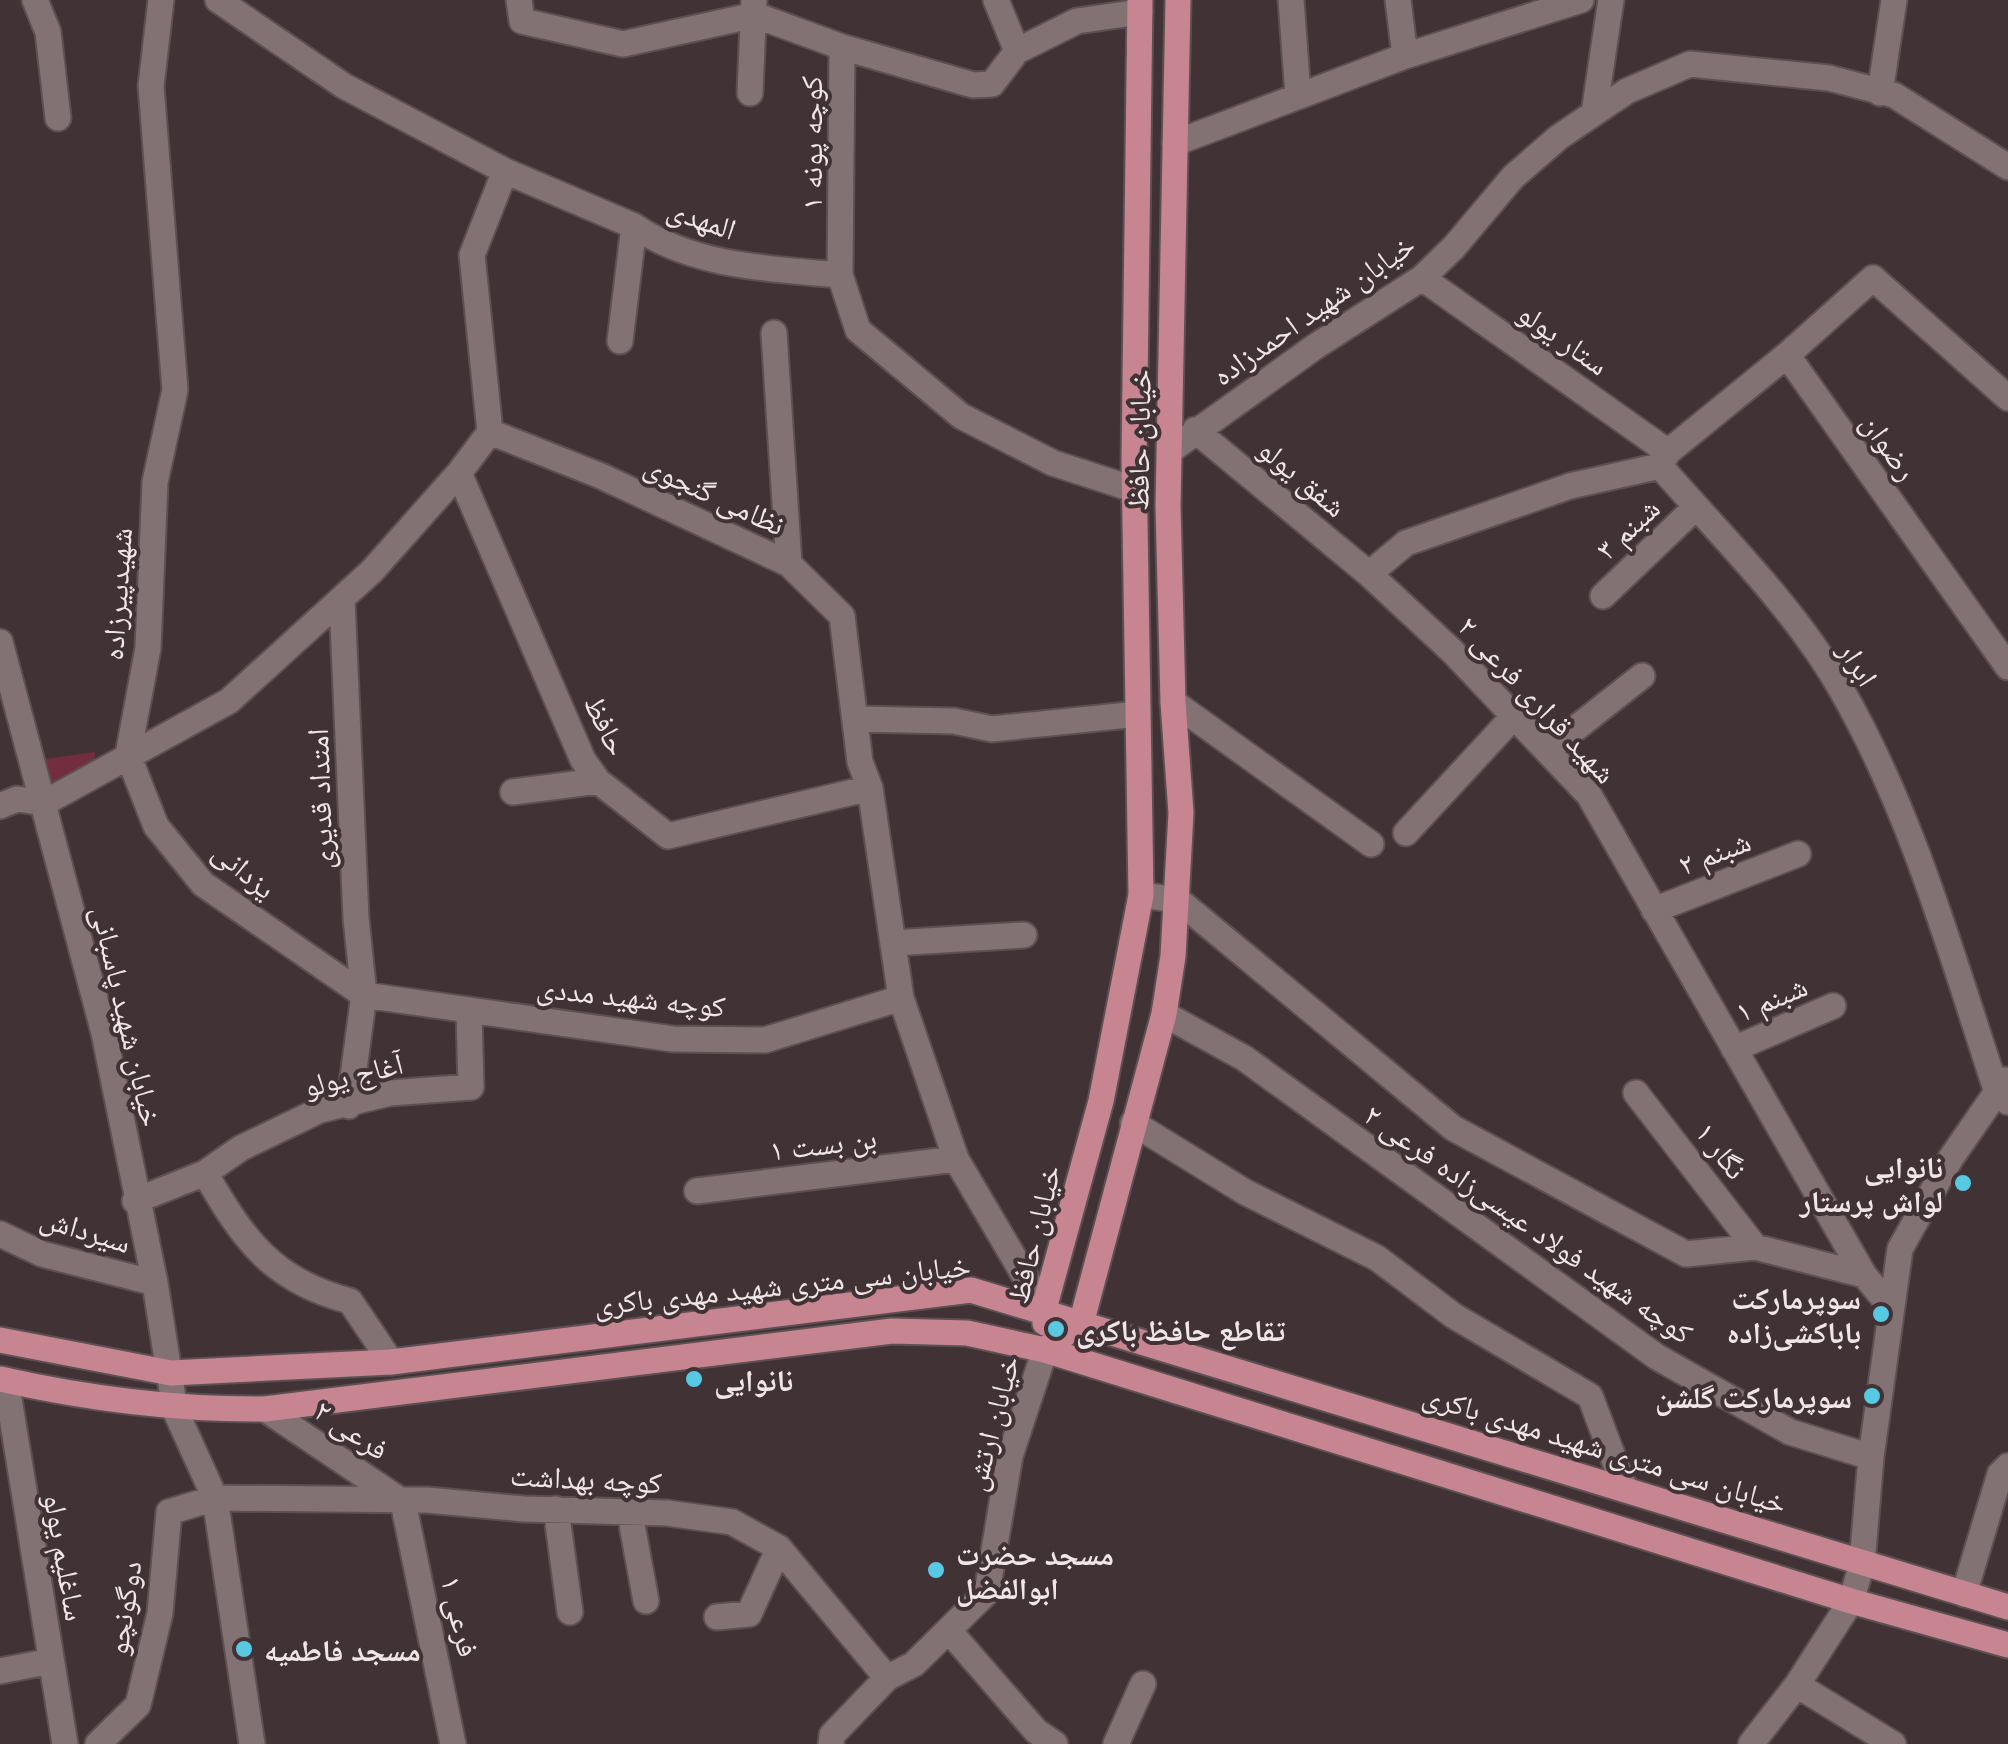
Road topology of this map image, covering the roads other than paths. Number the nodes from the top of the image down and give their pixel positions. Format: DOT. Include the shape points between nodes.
graph roads {
  1 [pos="35,0"];
  2 [pos="161,0"];
  3 [pos="218,0"];
  4 [pos="520,0"];
  5 [pos="996,0"];
  6 [pos="1178,0"];
  7 [pos="1291,0"];
  8 [pos="1398,0"];
  9 [pos="1581,0"];
  10 [pos="1610,0"];
  11 [pos="1894,0"];
  12 [pos="1554,4"];
  13 [pos="1140,6"];
  14 [pos="755,8"];
  15 [pos="842,47"];
  16 [pos="1017,51"];
  17 [pos="1406,56"];
  18 [pos="750,93"];
  19 [pos="1880,93"];
  20 [pos="1298,95"];
  21 [pos="1594,113"];
  22 [pos="58,118"];
  23 [pos="1174,143"];
  24 [pos="2008,167"];
  25 [pos="505,171"];
  26 [pos="634,226"];
  27 [pos="840,275"];
  28 [pos="1422,278"];
  29 [pos="1173,288"];
  30 [pos="1135,290"];
  31 [pos="774,333"];
  32 [pos="620,341"];
  33 [pos="1787,355"];
  34 [pos="2008,398"];
  35 [pos="1195,430"];
  36 [pos="490,432"];
  37 [pos="1172,450"];
  38 [pos="1664,459"];
  39 [pos="459,473"];
  40 [pos="1136,490"];
  41 [pos="1696,507"];
  42 [pos="789,564"];
  43 [pos="1370,574"];
  44 [pos="1602,596"];
  45 [pos="342,600"];
  46 [pos="0,642"];
  47 [pos="2008,668"];
  48 [pos="1642,676"];
  49 [pos="1173,702"];
  50 [pos="1138,714"];
  51 [pos="1514,716"];
  52 [pos="855,719"];
  53 [pos="1548,751"];
  54 [pos="128,755"];
  55 [pos="598,781"];
  56 [pos="870,788"];
  57 [pos="514,792"];
  58 [pos="44,803"];
  59 [pos="0,806"];
  60 [pos="1406,834"];
  61 [pos="1370,844"];
  62 [pos="1798,854"];
  63 [pos="1141,895"];
  64 [pos="1178,900"];
  65 [pos="1654,910"];
  66 [pos="1024,935"];
  67 [pos="893,943"];
  68 [pos="364,995"];
  69 [pos="901,998"];
  70 [pos="1833,1006"];
  71 [pos="468,1012"];
  72 [pos="1164,1014"];
  73 [pos="1734,1049"];
  74 [pos="2004,1090"];
  75 [pos="1636,1093"];
  76 [pos="349,1106"];
  77 [pos="1133,1123"];
  78 [pos="956,1159"];
  79 [pos="205,1172"];
  80 [pos="697,1191"];
  81 [pos="135,1202"];
  82 [pos="0,1234"];
  83 [pos="1755,1247"];
  84 [pos="1864,1275"];
  85 [pos="155,1283"];
  86 [pos="1891,1307"];
  87 [pos="1044,1309"];
  88 [pos="1082,1320"];
  89 [pos="0,1340"];
  90 [pos="1045,1350"];
  91 [pos="391,1362"];
  92 [pos="171,1374"];
  93 [pos="3,1379"];
  94 [pos="265,1409"];
  95 [pos="175,1410"];
  96 [pos="1871,1457"];
  97 [pos="2008,1466"];
  98 [pos="1624,1486"];
  99 [pos="215,1498"];
  100 [pos="11,1501"];
  101 [pos="403,1502"];
  102 [pos="556,1509"];
  103 [pos="630,1514"];
  104 [pos="779,1548"];
  105 [pos="1862,1564"];
  106 [pos="1964,1594"];
  107 [pos="646,1601"];
  108 [pos="1851,1601"];
  109 [pos="2008,1607"];
  110 [pos="570,1612"];
  111 [pos="717,1616"];
  112 [pos="950,1632"];
  113 [pos="2008,1645"];
  114 [pos="51,1661"];
  115 [pos="0,1671"];
  116 [pos="887,1678"];
  117 [pos="1143,1684"];
  118 [pos="1797,1685"];
  119 [pos="65,1744"];
  120 [pos="98,1744"];
  121 [pos="250,1744"];
  122 [pos="454,1744"];
  123 [pos="830,1744"];
  124 [pos="1056,1744"];
  125 [pos="1116,1744"];
  126 [pos="1751,1744"];
  127 [pos="1893,1744"];
  1 -- 22 [label="street" via="48,32"];
  2 -- 54 [label="street, شهیدپیرزاده" via="151,86 175,390 155,482 148,648"];
  3 -- 25 [label="street, المهدی" via="344,86"];
  4 -- 14 [label="street" via="522,21 622,44"];
  5 -- 16 [label="street"];
  6 -- 23 [label="main road, خیابان حافظ"];
  7 -- 20 [label="street"];
  8 -- 17 [label="street"];
  9 -- 12 [label="street"];
  10 -- 21 [label="street"];
  11 -- 19 [label="street"];
  12 -- 17 [label="street"];
  13 -- 16 [label="street" via="1077,21"];
  13 -- 30 [label="main road, خیابان حافظ"];
  14 -- 15 [label="street"];
  14 -- 18 [label="street"];
  15 -- 16 [label="street, کوچه پونه ۱" via="973,85 992,84"];
  15 -- 27 [label="street, کوچه پونه ۱"];
  17 -- 20 [label="street"];
  19 -- 21 [label="street, خیابان شهید احمدزاده" via="1829,78 1690,64"];
  19 -- 24 [label="street, خیابان شهید احمدزاده" via="1894,95"];
  20 -- 23 [label="street"];
  21 -- 28 [label="street, خیابان شهید احمدزاده" via="1512,177"];
  23 -- 29 [label="main road, خیابان حافظ"];
  25 -- 26 [label="street, المهدی"];
  25 -- 36 [label="street" via="472,255"];
  26 -- 27 [label="street, المهدی" via="738,266"];
  26 -- 32 [label="street"];
  27 -- 40 [label="street" via="858,330 960,416 1053,463"];
  28 -- 35 [label="street, خیابان شهید احمدزاده"];
  28 -- 38 [label="street, ستار یولو"];
  29 -- 30 [label="street"];
  29 -- 37 [label="main road, خیابان حافظ"];
  30 -- 40 [label="main road, خیابان حافظ"];
  31 -- 42 [label="street"];
  33 -- 34 [label="street" via="1873,278"];
  33 -- 38 [label="street"];
  33 -- 47 [label="street, رضوان"];
  35 -- 37 [label="street, خیابان شهید احمدزاده"];
  35 -- 43 [label="street, شفق یولو"];
  36 -- 39 [label="street"];
  36 -- 42 [label="street, نظامی گنجوی"];
  37 -- 49 [label="main road, خیابان حافظ"];
  38 -- 41 [label="street, ابرار"];
  38 -- 43 [label="street" via="1406,543"];
  39 -- 45 [label="street"];
  39 -- 55 [label="street, حافظ" via="583,760"];
  40 -- 50 [label="main road, خیابان حافظ"];
  41 -- 44 [label="street, شبنم ۳"];
  41 -- 74 [label="street, ابرار" via="1772,592 1841,689 1916,849"];
  42 -- 52 [label="street, نظامی گنجوی" via="842,616"];
  43 -- 51 [label="street, شهید قراری فرعی ۲"];
  45 -- 54 [label="street" via="229,701"];
  45 -- 68 [label="street, امتداد قدیری"];
  46 -- 58 [label="street, خیابان شهید پاسبانی"];
  48 -- 53 [label="street"];
  49 -- 61 [label="street"];
  49 -- 64 [label="main road, خیابان حافظ" via="1181,813"];
  50 -- 52 [label="street" via="992,729 954,721"];
  50 -- 63 [label="main road, خیابان حافظ"];
  51 -- 53 [label="street, شهید قراری فرعی ۲"];
  51 -- 60 [label="street"];
  52 -- 56 [label="street, نظامی گنجوی"];
  53 -- 65 [label="street, شهید قراری فرعی ۲" via="1589,795"];
  54 -- 58 [label="street"];
  54 -- 68 [label="street, یزدانی" via="156,826 203,884"];
  55 -- 56 [label="street, حافظ" via="668,836"];
  55 -- 57 [label="street"];
  56 -- 67 [label="street, نظامی گنجوی"];
  58 -- 59 [label="street" via="17,798"];
  58 -- 81 [label="street, خیابان شهید پاسبانی" via="104,1033"];
  62 -- 65 [label="street, شبنم ۲"];
  63 -- 64 [label="street"];
  63 -- 87 [label="main road, خیابان حافظ" via="1101,1101"];
  64 -- 72 [label="main road, خیابان حافظ"];
  64 -- 83 [label="street" via="1453,1128 1686,1254"];
  65 -- 73 [label="street, شهید قراری فرعی ۲"];
  66 -- 67 [label="street"];
  67 -- 69 [label="street, نظامی گنجوی"];
  68 -- 71 [label="street, کوچه شهید مددی"];
  68 -- 76 [label="street, امتداد قدیری"];
  69 -- 71 [label="street, کوچه شهید مددی" via="764,1040 673,1040"];
  69 -- 78 [label="street"];
  70 -- 73 [label="street, شبنم ۱"];
  71 -- 76 [label="street, آغاج یولو" via="471,1087 390,1092"];
  72 -- 77 [label="main road, خیابان حافظ"];
  72 -- 96 [label="street, کوچه شهید فولاد عیسی‌زاده فرعی ۲" via="1244,1058 1657,1357 1790,1432"];
  73 -- 84 [label="street, شهید قراری فرعی ۲"];
  74 -- 86 [label="street" via="1950,1158 1900,1249"];
  75 -- 83 [label="street, نگار ۱"];
  76 -- 79 [label="street, آغاج یولو" via="320,1110"];
  77 -- 88 [label="main road, خیابان حافظ"];
  77 -- 98 [label="street" via="1244,1192 1377,1258 1454,1316 1590,1396"];
  78 -- 80 [label="street, بن بست ۱"];
  78 -- 87 [label="street"];
  79 -- 81 [label="street, آغاج یولو"];
  79 -- 91 [label="street" via="241,1234 316,1292 350,1302"];
  81 -- 85 [label="street, خیابان شهید پاسبانی"];
  82 -- 85 [label="street, سیرداش" via="42,1254"];
  83 -- 84 [label="street"];
  84 -- 86 [label="street, شهید قراری فرعی ۲"];
  85 -- 92 [label="street, خیابان شهید پاسبانی"];
  86 -- 96 [label="street"];
  87 -- 88 [label="main road, خیابان سی متری شهید مهدی باکری"];
  87 -- 90 [label="main road, خیابان حافظ"];
  87 -- 91 [label="main road, خیابان سی متری شهید مهدی باکری" via="971,1290"];
  88 -- 90 [label="main road, خیابان حافظ"];
  88 -- 98 [label="main road, خیابان سی متری شهید مهدی باکری"];
  89 -- 92 [label="main road, خیابان سی متری شهید مهدی باکری"];
  90 -- 94 [label="main road, خیابان سی متری شهید مهدی باکری" via="967,1333 892,1332"];
  90 -- 108 [label="main road, خیابان سی متری شهید مهدی باکری"];
  90 -- 112 [label="street, خیابان ارتش" via="1010,1456 986,1592"];
  91 -- 92 [label="main road, خیابان سی متری شهید مهدی باکری"];
  92 -- 95 [label="street, خیابان شهید پاسبانی"];
  93 -- 95 [label="main road, خیابان سی متری شهید مهدی باکری"];
  93 -- 100 [label="street, ساغلیم یولو"];
  94 -- 95 [label="main road, خیابان سی متری شهید مهدی باکری"];
  94 -- 101 [label="street, فرعی ۲"];
  95 -- 99 [label="street, خیابان شهید پاسبانی"];
  96 -- 105 [label="street"];
  97 -- 106 [label="street"];
  98 -- 105 [label="main road, خیابان سی متری شهید مهدی باکری"];
  99 -- 101 [label="street, کوچه بهداشت"];
  99 -- 120 [label="street, دوگونچو" via="169,1512 160,1613 138,1705"];
  99 -- 121 [label="street, خیابان شهید پاسبانی"];
  100 -- 114 [label="street, ساغلیم یولو"];
  101 -- 102 [label="street, کوچه بهداشت"];
  101 -- 122 [label="street, فرعی ۱"];
  102 -- 103 [label="street, کوچه بهداشت"];
  102 -- 110 [label="street"];
  103 -- 104 [label="street, کوچه بهداشت" via="732,1522"];
  103 -- 107 [label="street"];
  104 -- 111 [label="street" via="749,1614"];
  104 -- 116 [label="street, کوچه بهداشت"];
  105 -- 106 [label="main road, خیابان سی متری شهید مهدی باکری"];
  105 -- 108 [label="street"];
  106 -- 109 [label="main road, خیابان سی متری شهید مهدی باکری"];
  108 -- 113 [label="main road, خیابان سی متری شهید مهدی باکری"];
  108 -- 118 [label="street"];
  112 -- 116 [label="street, خیابان ارتش"];
  112 -- 124 [label="street"];
  114 -- 115 [label="street"];
  114 -- 119 [label="street, ساغلیم یولو"];
  116 -- 123 [label="street, خیابان ارتش"];
  117 -- 125 [label="street"];
  118 -- 126 [label="street"];
  118 -- 127 [label="street"];
}
